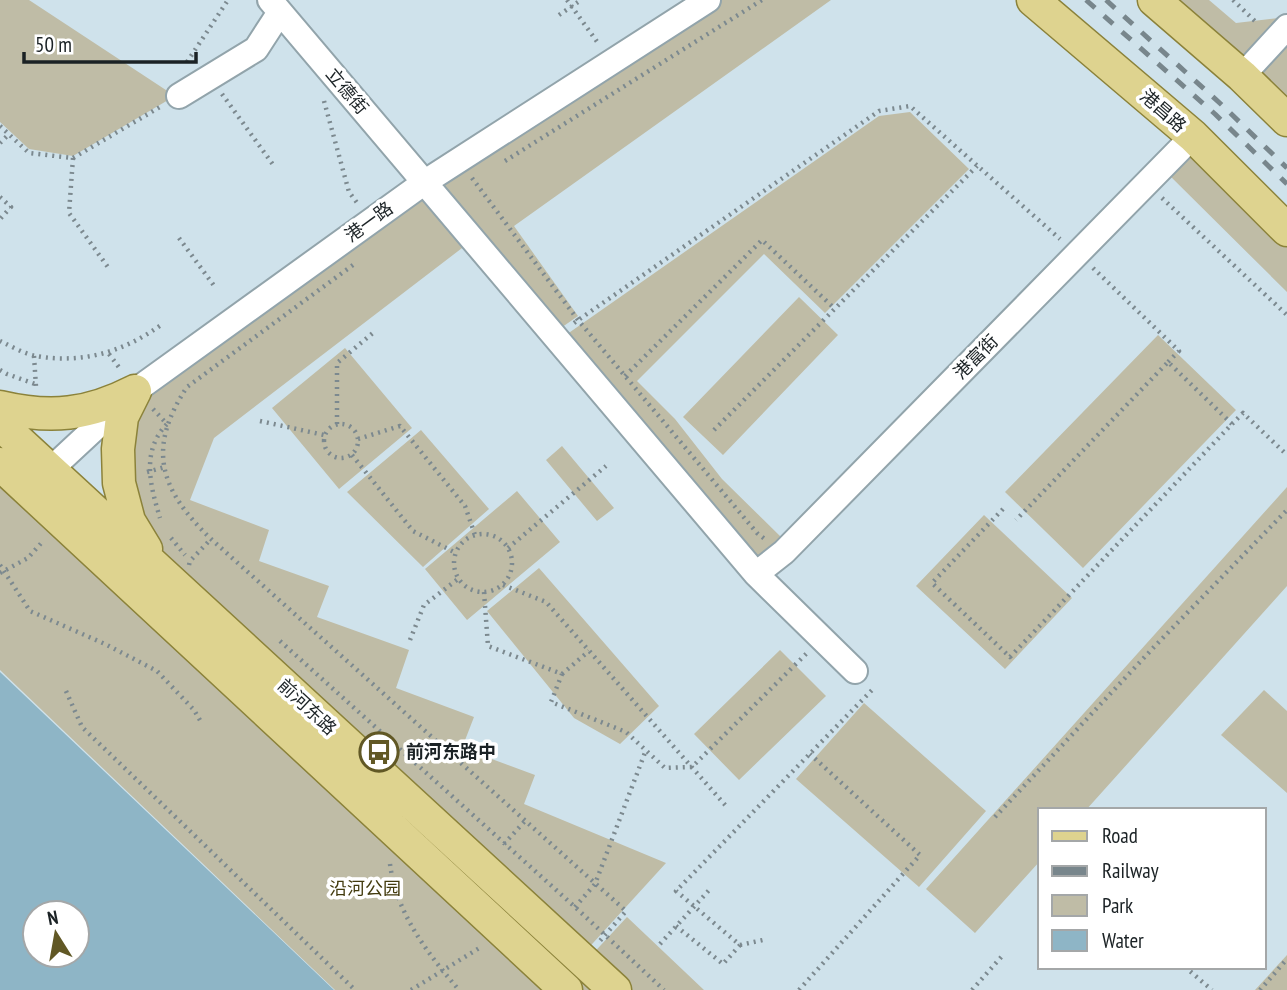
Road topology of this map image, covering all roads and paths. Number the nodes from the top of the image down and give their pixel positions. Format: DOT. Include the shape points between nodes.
graph roads {
  1 [pos="228,0"];
  2 [pos="567,0"];
  3 [pos="581,0"];
  4 [pos="708,0"];
  5 [pos="762,0"];
  6 [pos="1033,0"];
  7 [pos="1154,0"];
  8 [pos="275,6"];
  9 [pos="571,6"];
  10 [pos="559,15"];
  11 [pos="1287,27"];
  12 [pos="605,52"];
  13 [pos="192,54"];
  14 [pos="1242,76"];
  15 [pos="210,77"];
  16 [pos="180,84"];
  17 [pos="324,99"];
  18 [pos="1287,120"];
  19 [pos="0,125"];
  20 [pos="9,134"];
  21 [pos="1192,136"];
  22 [pos="0,144"];
  23 [pos="73,158"];
  24 [pos="458,160"];
  25 [pos="274,166"];
  26 [pos="498,166"];
  27 [pos="977,166"];
  28 [pos="475,180"];
  29 [pos="425,182"];
  30 [pos="1146,184"];
  31 [pos="0,197"];
  32 [pos="441,201"];
  33 [pos="0,219"];
  34 [pos="371,221"];
  35 [pos="1287,230"];
  36 [pos="179,238"];
  37 [pos="1077,254"];
  38 [pos="354,265"];
  39 [pos="110,270"];
  40 [pos="215,287"];
  41 [pos="835,309"];
  42 [pos="1287,315"];
  43 [pos="578,320"];
  44 [pos="161,325"];
  45 [pos="374,332"];
  46 [pos="555,336"];
  47 [pos="0,341"];
  48 [pos="1168,362"];
  49 [pos="625,376"];
  50 [pos="135,391"];
  51 [pos="0,407"];
  52 [pos="260,421"];
  53 [pos="0,424"];
  54 [pos="167,424"];
  55 [pos="337,424"];
  56 [pos="1232,424"];
  57 [pos="714,430"];
  58 [pos="324,435"];
  59 [pos="358,439"];
  60 [pos="352,454"];
  61 [pos="1287,455"];
  62 [pos="0,464"];
  63 [pos="606,466"];
  64 [pos="50,470"];
  65 [pos="1003,509"];
  66 [pos="1287,510"];
  67 [pos="161,520"];
  68 [pos="1016,520"];
  69 [pos="166,530"];
  70 [pos="52,532"];
  71 [pos="475,535"];
  72 [pos="508,548"];
  73 [pos="784,552"];
  74 [pos="456,553"];
  75 [pos="0,565"];
  76 [pos="2,571"];
  77 [pos="756,574"];
  78 [pos="458,579"];
  79 [pos="191,581"];
  80 [pos="503,585"];
  81 [pos="484,592"];
  82 [pos="271,634"];
  83 [pos="821,638"];
  84 [pos="410,640"];
  85 [pos="589,651"];
  86 [pos="855,671"];
  87 [pos="562,674"];
  88 [pos="873,689"];
  89 [pos="66,691"];
  90 [pos="201,722"];
  91 [pos="646,750"];
  92 [pos="810,754"];
  93 [pos="692,767"];
  94 [pos="726,806"];
  95 [pos="995,817"];
  96 [pos="526,821"];
  97 [pos="504,844"];
  98 [pos="390,856"];
  99 [pos="595,884"];
  100 [pos="711,888"];
  101 [pos="694,906"];
  102 [pos="575,907"];
  103 [pos="676,926"];
  104 [pos="552,932"];
  105 [pos="605,935"];
  106 [pos="763,940"];
  107 [pos="488,943"];
  108 [pos="660,944"];
  109 [pos="740,944"];
  110 [pos="1004,954"];
  111 [pos="1287,959"];
  112 [pos="582,960"];
  113 [pos="1187,969"];
  114 [pos="444,972"];
  115 [pos="355,990"];
  116 [pos="411,990"];
  117 [pos="460,990"];
  118 [pos="566,990"];
  119 [pos="615,990"];
  120 [pos="664,990"];
  121 [pos="799,990"];
  122 [pos="972,990"];
  123 [pos="1212,990"];
  124 [pos="1261,990"];
  1 -- 13 [label="path"];
  2 -- 9 [label="path"];
  3 -- 9 [label="path"];
  4 -- 24 [label="street, 港一路"];
  5 -- 26 [label="path"];
  6 -- 21 [label="main road, 港昌路"];
  7 -- 14 [label="main road"];
  8 -- 15 [label="street" via="256,49"];
  8 -- 29 [label="street, 立德街"];
  9 -- 10 [label="path"];
  9 -- 12 [label="path"];
  11 -- 14 [label="street"];
  13 -- 15 [label="path"];
  13 -- 16 [label="path"];
  14 -- 18 [label="main road"];
  15 -- 16 [label="street"];
  15 -- 25 [label="path"];
  16 -- 23 [label="path"];
  17 -- 34 [label="path" via="349,192"];
  19 -- 20 [label="path"];
  20 -- 22 [label="path"];
  20 -- 23 [label="path" via="29,153"];
  21 -- 30 [label="street, 港富街"];
  21 -- 35 [label="main road, 港昌路"];
  23 -- 39 [label="path" via="69,213"];
  24 -- 28 [label="path"];
  24 -- 29 [label="street, 港一路"];
  27 -- 37 [label="path"];
  27 -- 41 [label="path"];
  27 -- 43 [label="path" via="910,106 879,111"];
  28 -- 32 [label="path"];
  28 -- 43 [label="path"];
  29 -- 32 [label="street"];
  29 -- 34 [label="street, 港一路"];
  30 -- 37 [label="street, 港富街"];
  30 -- 42 [label="path"];
  31 -- 33 [label="path" via="11,207"];
  32 -- 46 [label="street"];
  34 -- 50 [label="street, 港一路"];
  36 -- 40 [label="path"];
  37 -- 48 [label="path" via="1179,351"];
  37 -- 73 [label="street, 港富街"];
  38 -- 54 [label="path" via="187,387"];
  41 -- 49 [label="path" via="762,240"];
  41 -- 57 [label="path"];
  43 -- 46 [label="path"];
  43 -- 49 [label="path"];
  44 -- 47 [label="path" via="99,355 34,356"];
  45 -- 55 [label="path" via="337,363"];
  46 -- 77 [label="street"];
  48 -- 56 [label="path"];
  48 -- 68 [label="path"];
  49 -- 73 [label="path" via="757,533"];
  50 -- 51 [label="main road" via="107,405 76,412 39,414"];
  50 -- 64 [label="street, 港一路"];
  50 -- 79 [label="main road" via="122,417 118,450 119,483 129,521 148,552"];
  52 -- 58 [label="path"];
  53 -- 64 [label="main road, 前河东路"];
  54 -- 67 [label="path" via="150,449 153,498"];
  54 -- 96 [label="path" via="162,446 165,467 187,516"];
  55 -- 58 [label="path"];
  55 -- 59 [label="path" via="353,429"];
  56 -- 61 [label="path" via="1243,412"];
  56 -- 65 [label="path" via="1010,657 932,583"];
  58 -- 60 [label="path" via="324,447 331,456"];
  59 -- 60 [label="path"];
  59 -- 71 [label="path" via="400,426 465,506"];
  60 -- 74 [label="path" via="413,531"];
  62 -- 118 [label="main road, 前河东路"];
  63 -- 72 [label="path"];
  64 -- 79 [label="main road, 前河东路"];
  66 -- 95 [label="path"];
  69 -- 79 [label="path"];
  70 -- 76 [label="path" via="28,558"];
  71 -- 72 [label="path" via="493,536"];
  71 -- 74 [label="path"];
  72 -- 80 [label="path" via="512,567"];
  73 -- 77 [label="street, 港富街"];
  74 -- 78 [label="path" via="453,562"];
  75 -- 76 [label="path"];
  76 -- 90 [label="path" via="30,611 157,671"];
  77 -- 83 [label="street"];
  78 -- 81 [label="path"];
  78 -- 84 [label="path" via="424,605"];
  79 -- 104 [label="main road, 前河东路"];
  80 -- 81 [label="path"];
  80 -- 85 [label="path" via="546,602"];
  81 -- 87 [label="path" via="488,646"];
  82 -- 97 [label="path"];
  83 -- 86 [label="street"];
  83 -- 93 [label="path"];
  85 -- 87 [label="path"];
  85 -- 93 [label="path"];
  87 -- 91 [label="path" via="551,702 626,732"];
  88 -- 92 [label="path"];
  89 -- 115 [label="path" via="82,727"];
  91 -- 93 [label="path" via="665,768"];
  91 -- 99 [label="path"];
  92 -- 101 [label="path" via="676,891"];
  92 -- 121 [label="path" via="920,855"];
  93 -- 94 [label="path"];
  96 -- 97 [label="path"];
  96 -- 99 [label="path"];
  97 -- 102 [label="path"];
  98 -- 114 [label="path" via="397,894 411,925"];
  99 -- 102 [label="path"];
  99 -- 105 [label="path" via="626,912"];
  100 -- 101 [label="path"];
  101 -- 103 [label="path"];
  101 -- 109 [label="path"];
  102 -- 104 [label="path"];
  102 -- 105 [label="path"];
  103 -- 108 [label="path"];
  103 -- 109 [label="path" via="723,964"];
  104 -- 112 [label="main road, 前河东路"];
  105 -- 112 [label="path"];
  105 -- 120 [label="path"];
  106 -- 109 [label="path"];
  107 -- 114 [label="path"];
  110 -- 122 [label="path"];
  111 -- 124 [label="path"];
  112 -- 119 [label="main road, 前河东路"];
  113 -- 123 [label="path"];
  114 -- 116 [label="path"];
  114 -- 117 [label="path"];
}
